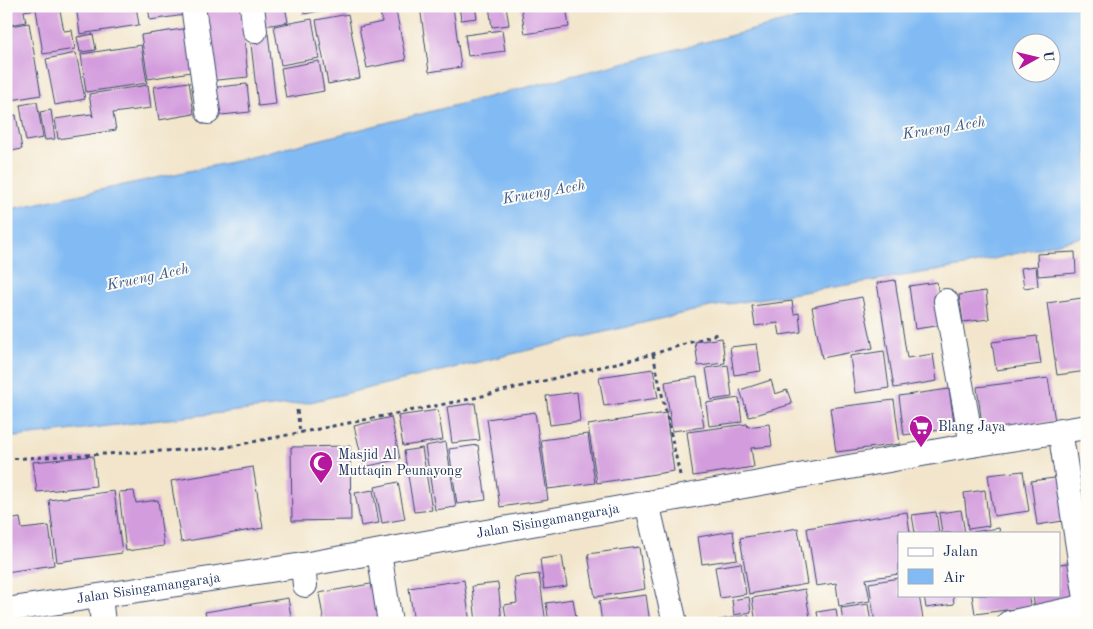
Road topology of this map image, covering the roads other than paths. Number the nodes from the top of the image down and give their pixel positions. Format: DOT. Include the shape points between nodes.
graph roads {
  1 [pos="193,6"];
  2 [pos="252,6"];
  3 [pos="256,31"];
  4 [pos="208,112"];
  5 [pos="946,301"];
  6 [pos="1087,426"];
  7 [pos="1060,430"];
  8 [pos="972,445"];
  9 [pos="647,503"];
  10 [pos="379,552"];
  11 [pos="100,597"];
  12 [pos="1087,605"];
  13 [pos="6,610"];
  14 [pos="104,623"];
  15 [pos="390,623"];
  16 [pos="675,623"];
  17 [pos="1009,623"];
  1 -- 4 [label="street"];
  2 -- 3 [label="street"];
  5 -- 8 [label="street"];
  6 -- 7 [label="street, Jalan Sisingamangaraja"];
  7 -- 8 [label="street, Jalan Sisingamangaraja"];
  7 -- 12 [label="street"];
  8 -- 9 [label="street, Jalan Sisingamangaraja"];
  9 -- 10 [label="street, Jalan Sisingamangaraja"];
  9 -- 16 [label="street"];
  10 -- 11 [label="street, Jalan Sisingamangaraja" via="304,575"];
  10 -- 15 [label="street"];
  11 -- 13 [label="street, Jalan Sisingamangaraja"];
  11 -- 14 [label="street"];
  12 -- 17 [label="street"];
}
